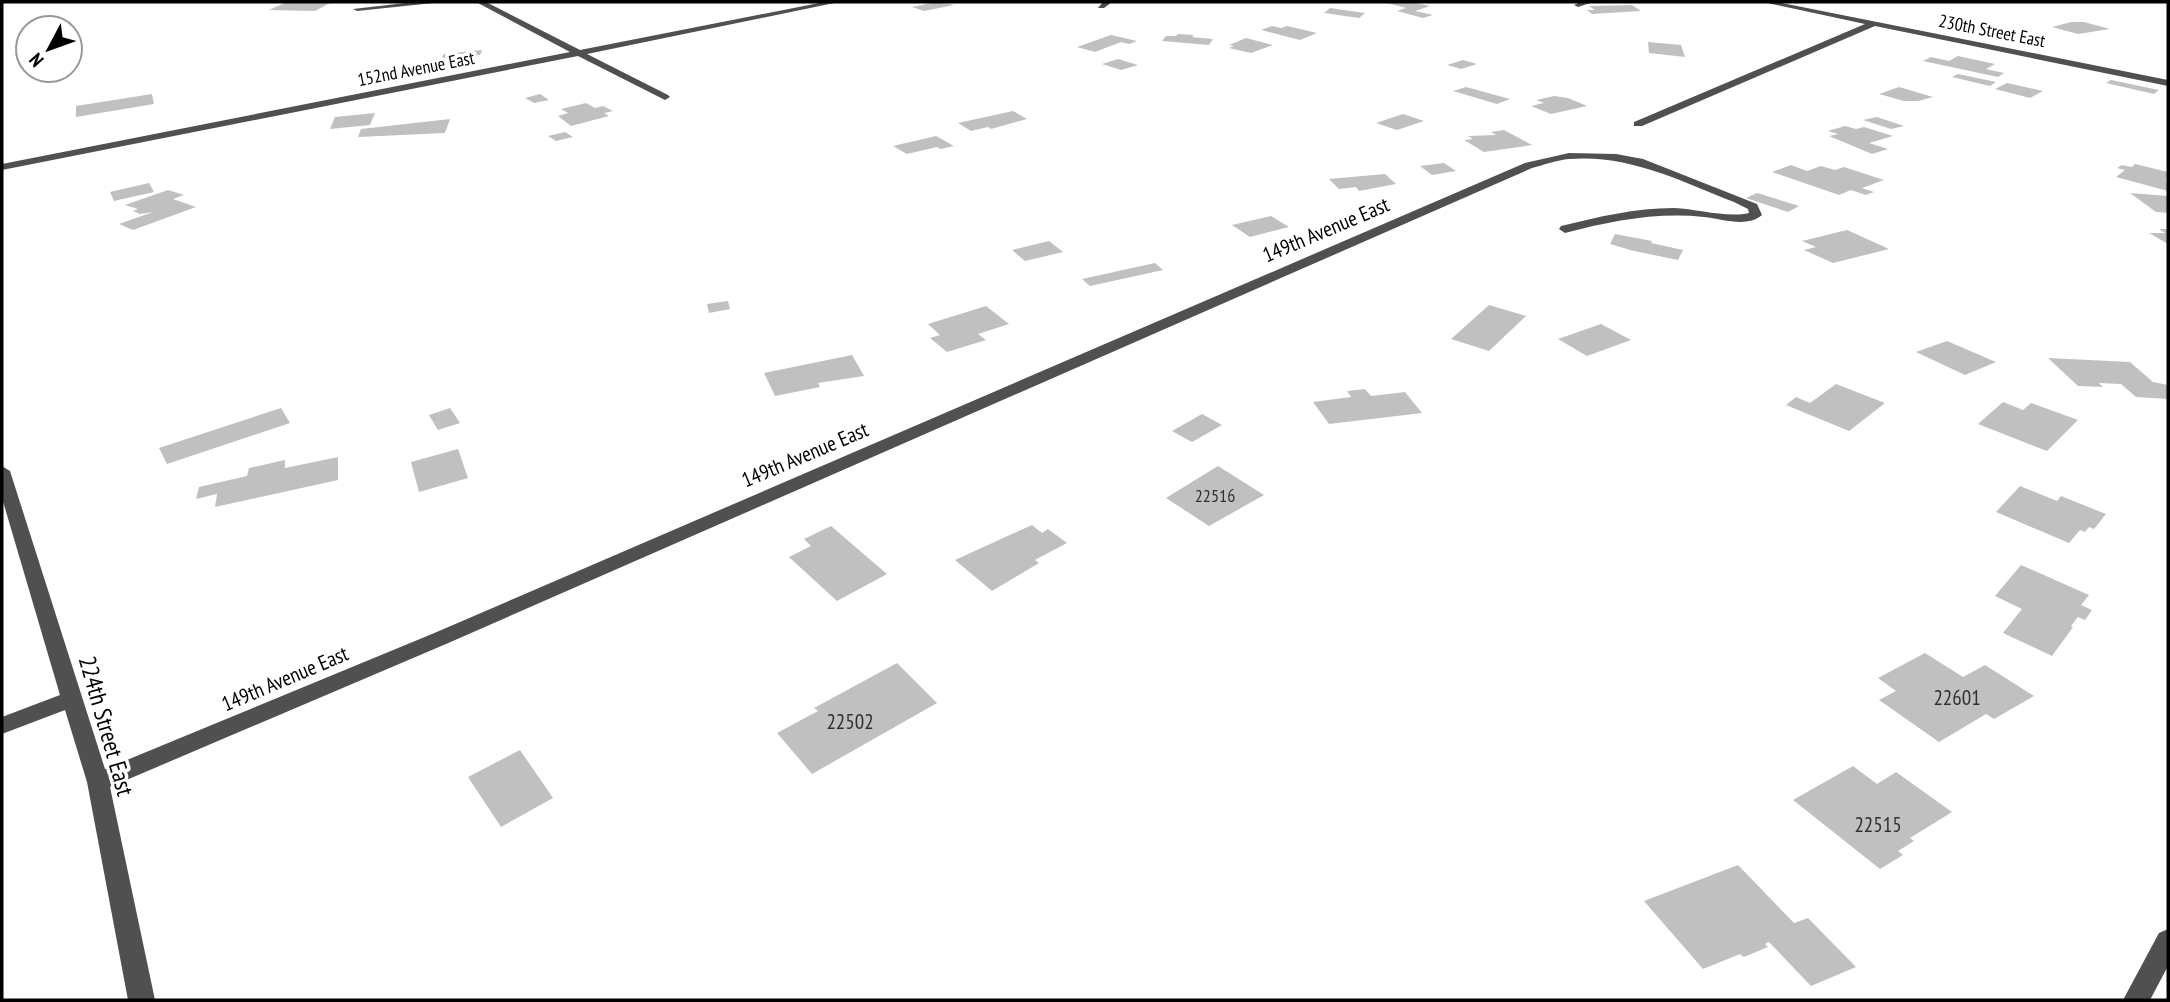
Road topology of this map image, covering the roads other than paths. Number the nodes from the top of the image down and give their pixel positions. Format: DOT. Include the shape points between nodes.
graph roads {
  1 [pos="439,2"];
  2 [pos="480,2"];
  3 [pos="835,2"];
  4 [pos="1589,2"];
  5 [pos="1767,2"];
  6 [pos="1578,5"];
  7 [pos="356,9"];
  8 [pos="1875,23"];
  9 [pos="578,53"];
  10 [pos="2168,83"];
  11 [pos="665,97"];
  12 [pos="1638,124"];
  13 [pos="2,167"];
  14 [pos="1565,229"];
  15 [pos="2,471"];
  16 [pos="72,699"];
  17 [pos="2,726"];
  18 [pos="98,782"];
  19 [pos="2168,941"];
  20 [pos="142,1000"];
  21 [pos="2136,1000"];
  1 -- 7 [label="street"];
  2 -- 9 [label="street"];
  3 -- 9 [label="street, 152nd Avenue East"];
  4 -- 6 [label="street"];
  5 -- 8 [label="street, 230th Street East"];
  8 -- 10 [label="street, 230th Street East"];
  8 -- 12 [label="street"];
  9 -- 11 [label="street"];
  9 -- 13 [label="street, 152nd Avenue East"];
  14 -- 18 [label="street, 149th Avenue East" via="1610,216 1664,211 1734,218 1756,215 1753,207 1738,200 1639,161 1589,155 1529,165"];
  15 -- 16 [label="street, 224th Street East"];
  16 -- 17 [label="street"];
  16 -- 18 [label="street, 224th Street East"];
  18 -- 20 [label="street, 224th Street East"];
  19 -- 21 [label="street"];
}
